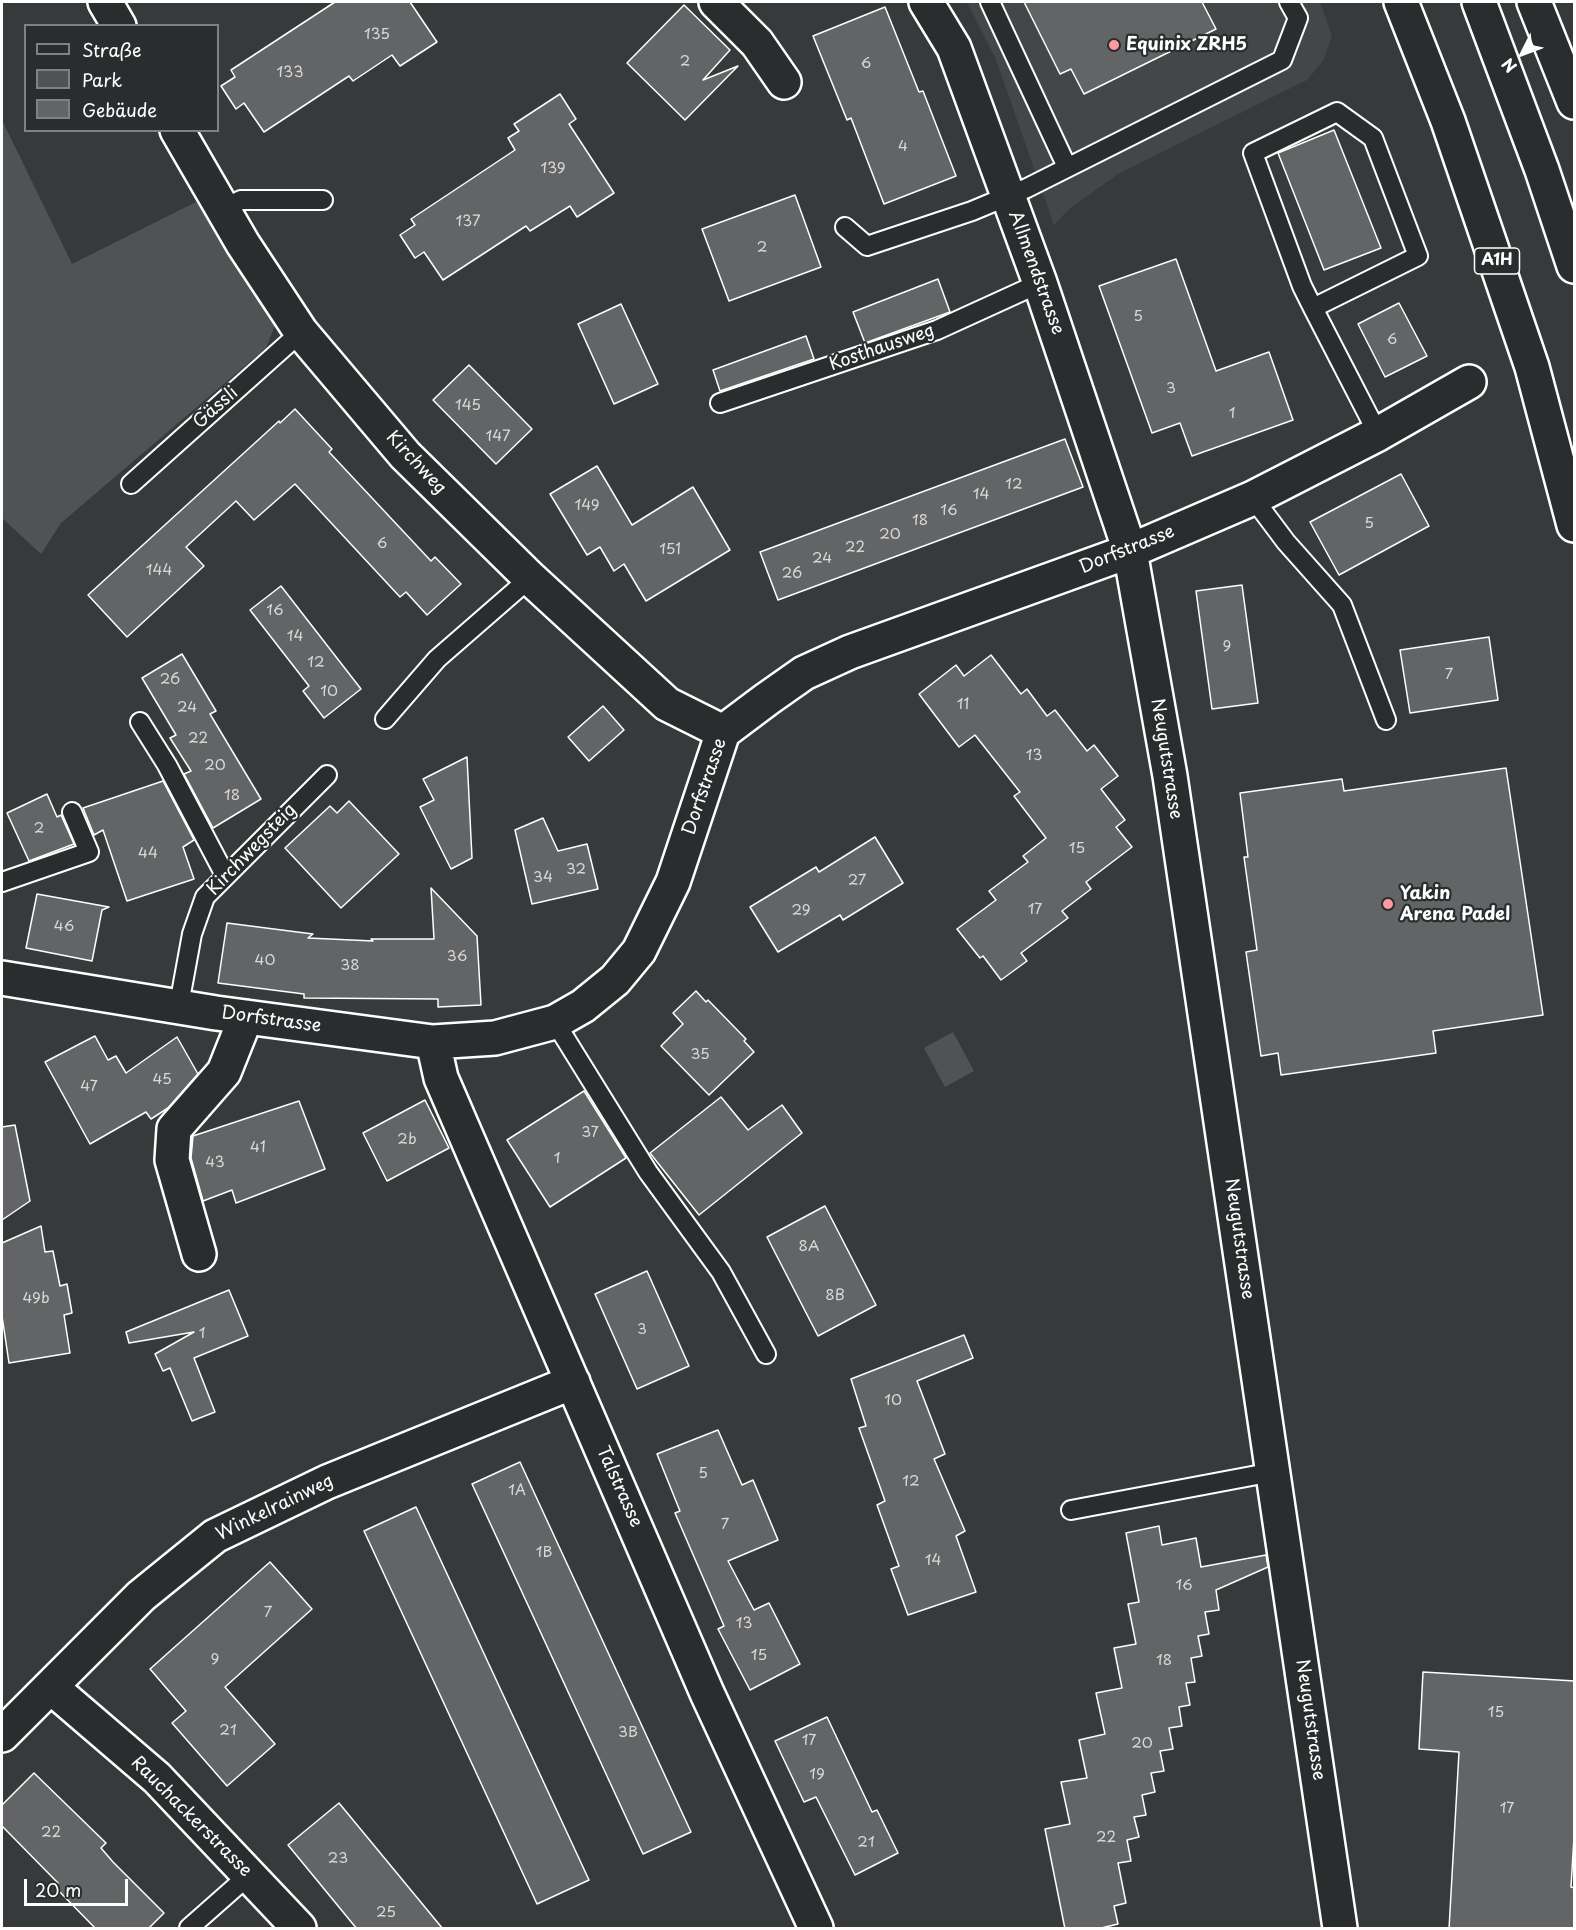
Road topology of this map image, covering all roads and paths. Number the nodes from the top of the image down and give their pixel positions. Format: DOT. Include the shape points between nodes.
graph roads {
  1 [pos="716,2"];
  2 [pos="926,2"];
  3 [pos="990,2"];
  4 [pos="1289,2"];
  5 [pos="1401,2"];
  6 [pos="1479,2"];
  7 [pos="1534,2"];
  8 [pos="784,82"];
  9 [pos="1575,102"];
  10 [pos="178,132"];
  11 [pos="1067,167"];
  12 [pos="1008,195"];
  13 [pos="323,201"];
  14 [pos="222,210"];
  15 [pos="845,227"];
  16 [pos="1575,266"];
  17 [pos="1040,282"];
  18 [pos="1313,308"];
  19 [pos="301,332"];
  20 [pos="1469,382"];
  21 [pos="720,403"];
  22 [pos="1378,434"];
  23 [pos="132,484"];
  24 [pos="1253,498"];
  25 [pos="1575,525"];
  26 [pos="1130,551"];
  27 [pos="530,578"];
  28 [pos="385,719"];
  29 [pos="1386,720"];
  30 [pos="140,722"];
  31 [pos="723,732"];
  32 [pos="327,775"];
  33 [pos="72,812"];
  34 [pos="225,874"];
  35 [pos="2,882"];
  36 [pos="2,970"];
  37 [pos="179,1005"];
  38 [pos="246,1017"];
  39 [pos="555,1022"];
  40 [pos="433,1042"];
  41 [pos="200,1254"];
  42 [pos="766,1354"];
  43 [pos="573,1382"];
  44 [pos="1273,1472"];
  45 [pos="1071,1510"];
  46 [pos="51,1687"];
  47 [pos="2,1735"];
  48 [pos="249,1875"];
  49 [pos="189,1929"];
  50 [pos="299,1929"];
  51 [pos="816,1929"];
  52 [pos="1340,1929"];
  1 -- 8 [label="main road" via="757,43"];
  2 -- 12 [label="main road, Allmendstrasse" via="954,48"];
  3 -- 11 [label="lane"];
  4 -- 11 [label="lane" via="1298,18 1282,60"];
  5 -- 25 [label="main road, A1H" via="1525,345"];
  6 -- 16 [label="main road"];
  7 -- 9 [label="main road"];
  10 -- 14 [label="main road, Kirchweg"];
  11 -- 12 [label="lane"];
  12 -- 15 [label="lane" via="867,246"];
  12 -- 17 [label="main road, Allmendstrasse"];
  13 -- 14 [label="lane" via="241,200"];
  14 -- 19 [label="main road, Kirchweg"];
  17 -- 21 [label="lane, Kosthausweg" via="937,330"];
  17 -- 26 [label="main road, Allmendstrasse"];
  18 -- 18 [label="lane" via="1253,153 1337,112 1373,138 1418,256"];
  18 -- 22 [label="lane"];
  19 -- 23 [label="lane, Gässli"];
  19 -- 27 [label="main road, Kirchweg" via="405,455"];
  20 -- 22 [label="main road, Dorfstrasse"];
  22 -- 24 [label="main road, Dorfstrasse"];
  24 -- 26 [label="main road, Dorfstrasse"];
  24 -- 29 [label="lane" via="1342,605"];
  26 -- 31 [label="main road, Dorfstrasse" via="850,652 804,673"];
  26 -- 44 [label="main road, Neugutstrasse" via="1170,776"];
  27 -- 28 [label="lane" via="437,659"];
  27 -- 31 [label="main road, Kirchweg" via="667,704"];
  30 -- 34 [label="lane"];
  31 -- 39 [label="main road, Dorfstrasse" via="673,882 639,951 615,980"];
  32 -- 34 [label="lane, Kirchwegsteig"];
  33 -- 35 [label="lane" via="89,852"];
  34 -- 37 [label="lane, Kirchwegsteig" via="205,897 192,934"];
  36 -- 37 [label="main road, Dorfstrasse"];
  37 -- 38 [label="main road, Dorfstrasse"];
  38 -- 40 [label="main road, Dorfstrasse"];
  38 -- 41 [label="main road" via="224,1072 174,1129 172,1160"];
  39 -- 40 [label="main road, Dorfstrasse" via="495,1038"];
  39 -- 42 [label="lane" via="648,1172 721,1272"];
  40 -- 43 [label="main road, Talstrasse" via="441,1078"];
  43 -- 46 [label="main road, Winkelrainweg" via="327,1482 215,1536 141,1596"];
  43 -- 51 [label="main road, Talstrasse" via="707,1693"];
  44 -- 45 [label="lane"];
  44 -- 52 [label="main road, Neugutstrasse"];
  46 -- 47 [label="main road, Winkelrainweg"];
  46 -- 48 [label="main road, Rauchackerstrasse" via="158,1778"];
  48 -- 49 [label="lane"];
  48 -- 50 [label="main road, Rauchackerstrasse"];
}
